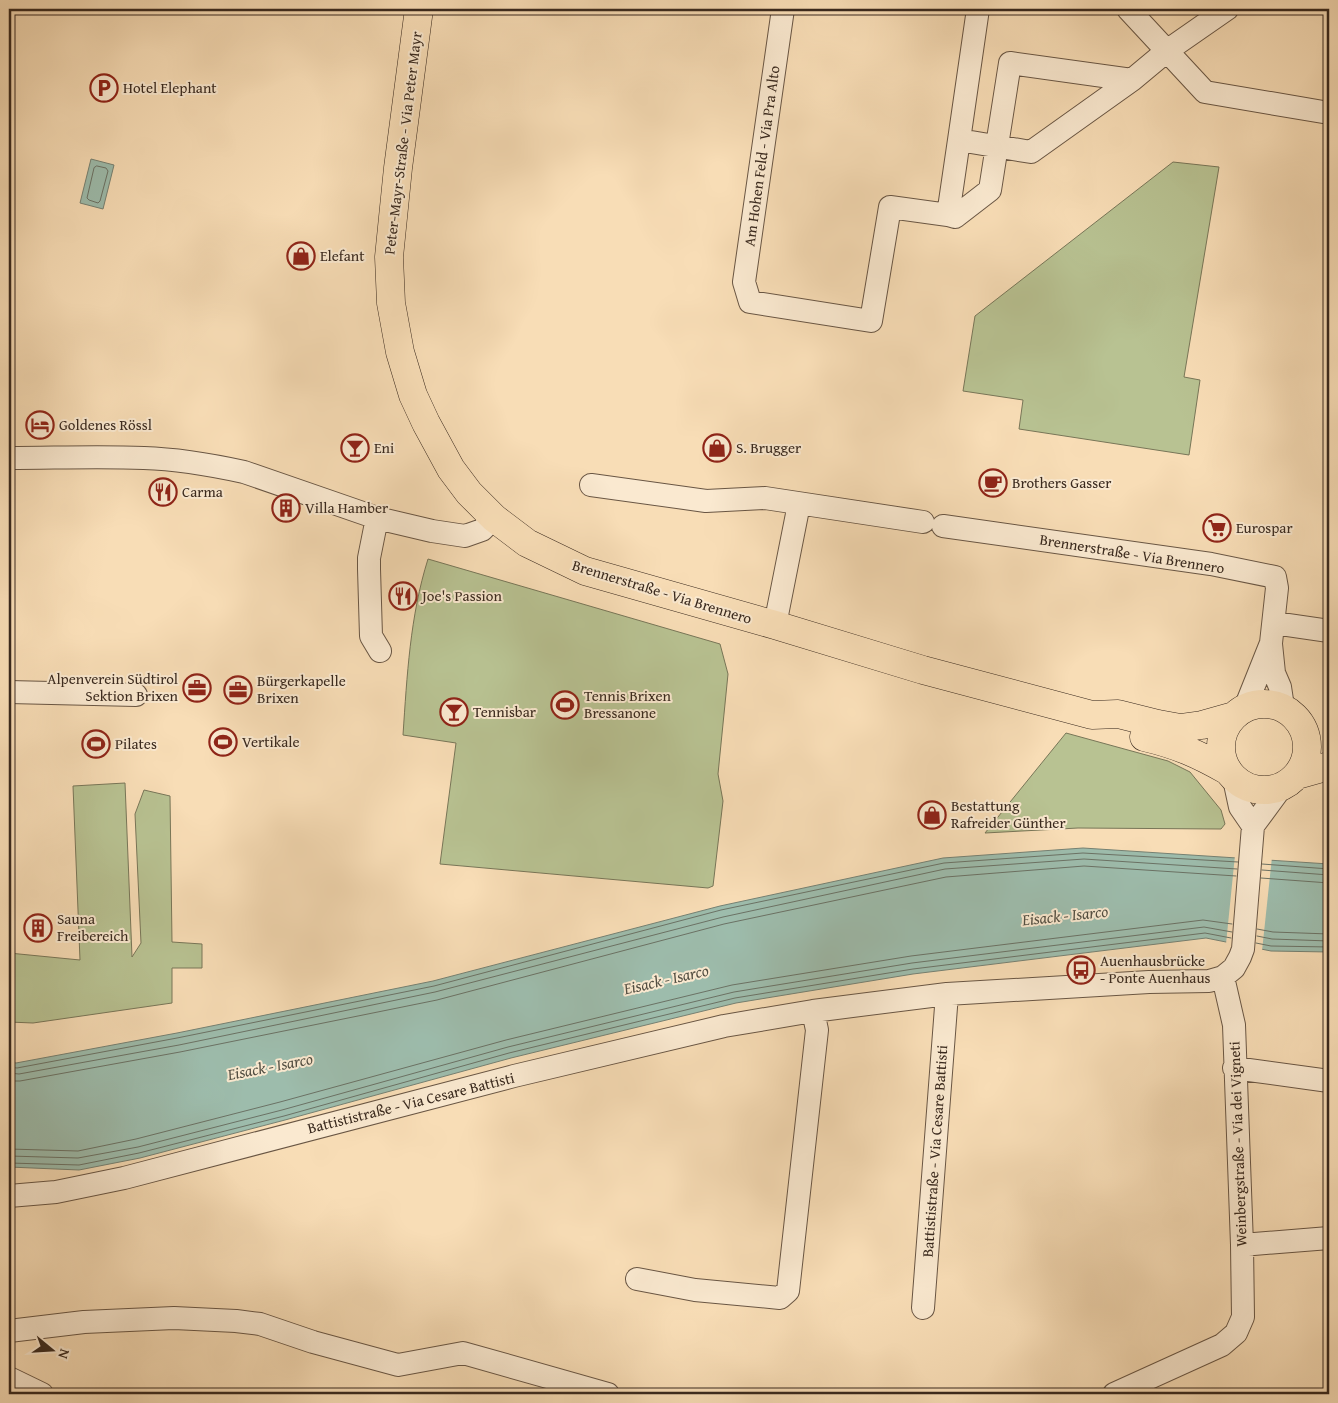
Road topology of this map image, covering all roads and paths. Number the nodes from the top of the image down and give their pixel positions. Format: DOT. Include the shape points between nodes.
graph roads {
  1 [pos="419,9"];
  2 [pos="783,9"];
  3 [pos="978,9"];
  4 [pos="1128,9"];
  5 [pos="1227,9"];
  6 [pos="1168,50"];
  7 [pos="1132,80"];
  8 [pos="1329,113"];
  9 [pos="958,140"];
  10 [pos="997,146"];
  11 [pos="948,216"];
  12 [pos="9,458"];
  13 [pos="591,485"];
  14 [pos="799,504"];
  15 [pos="377,518"];
  16 [pos="494,518"];
  17 [pos="775,625"];
  18 [pos="1329,631"];
  19 [pos="1273,633"];
  20 [pos="380,651"];
  21 [pos="9,692"];
  22 [pos="136,694"];
  23 [pos="1239,712"];
  24 [pos="1092,715"];
  25 [pos="1292,716"];
  26 [pos="1329,740"];
  27 [pos="1329,766"];
  28 [pos="1231,775"];
  29 [pos="1289,781"];
  30 [pos="1252,836"];
  31 [pos="1223,978"];
  32 [pos="947,994"];
  33 [pos="813,1012"];
  34 [pos="1234,1068"];
  35 [pos="1329,1080"];
  36 [pos="9,1196"];
  37 [pos="1329,1238"];
  38 [pos="1242,1245"];
  39 [pos="637,1279"];
  40 [pos="923,1308"];
  41 [pos="9,1332"];
  42 [pos="9,1378"];
  43 [pos="42,1394"];
  44 [pos="608,1394"];
  45 [pos="1114,1394"];
  1 -- 16 [label="main road, Peter-Mayr-Straße - Via Peter Mayr" via="398,168 390,257 391,303 400,352 413,395 426,423 451,469"];
  2 -- 11 [label="street, Am Hohen Feld - Via Pra Alto" via="744,282 750,302 871,321 890,207"];
  3 -- 9 [label="street"];
  4 -- 6 [label="street"];
  5 -- 6 [label="street"];
  6 -- 7 [label="street"];
  6 -- 8 [label="street" via="1205,92"];
  7 -- 10 [label="street" via="1032,152"];
  7 -- 10 [label="street" via="1010,63"];
  9 -- 10 [label="street"];
  9 -- 11 [label="street"];
  10 -- 11 [label="street" via="990,190 955,217"];
  12 -- 15 [label="street" via="145,458 229,469"];
  13 -- 14 [label="street, Brennerstraße - Via Brennero" via="706,501 766,498"];
  14 -- 17 [label="street"];
  14 -- 19 [label="street, Brennerstraße - Via Brennero" via="1212,564 1275,577"];
  15 -- 16 [label="street" via="465,536 482,530"];
  15 -- 20 [label="street" via="369,569 371,636"];
  16 -- 17 [label="main road, Brennerstraße - Via Brennero" via="527,543 585,571"];
  17 -- 24 [label="main road, Brennerstraße - Via Brennero" via="923,670"];
  18 -- 19 [label="street"];
  19 -- 23 [label="street, Brennerstraße - Via Brennero"];
  19 -- 25 [label="street, Brennerstraße - Via Brennero" via="1274,673"];
  21 -- 22 [label="street"];
  23 -- 24 [label="main road, Brennerstraße - Via Brennero" via="1202,725 1180,728 1118,714"];
  23 -- 25 [label="main road, Brennerstraße - Via Brennero" via="1270,704"];
  23 -- 28 [label="main road, Brennerstraße - Via Brennero" via="1226,725 1220,749"];
  24 -- 28 [label="main road, Brennerstraße - Via Brennero" via="1114,729 1174,744 1198,754"];
  25 -- 26 [label="main road, Brennerstraße - Via Brennero"];
  25 -- 29 [label="main road, Brennerstraße - Via Brennero" via="1308,745 1303,766"];
  27 -- 29 [label="main road, Brennerstraße - Via Brennero"];
  28 -- 29 [label="main road, Brennerstraße - Via Brennero" via="1256,790 1269,790"];
  28 -- 30 [label="street"];
  29 -- 30 [label="street"];
  30 -- 31 [label="street" via="1243,948 1234,968"];
  31 -- 32 [label="street, Battististraße - Via Cesare Battisti"];
  31 -- 34 [label="street, Weinbergstraße - Via dei Vigneti" via="1234,1025"];
  32 -- 33 [label="street, Battististraße - Via Cesare Battisti"];
  32 -- 40 [label="street, Battististraße - Via Cesare Battisti"];
  33 -- 36 [label="street, Battististraße - Via Cesare Battisti" via="724,1026 523,1074 115,1180 56,1192"];
  33 -- 39 [label="street" via="817,1030 788,1291 780,1298 695,1290"];
  34 -- 35 [label="street"];
  34 -- 38 [label="street, Weinbergstraße - Via dei Vigneti"];
  37 -- 38 [label="street"];
  38 -- 45 [label="street, Weinbergstraße - Via dei Vigneti" via="1243,1318 1236,1333 1222,1345"];
  41 -- 44 [label="street" via="84,1322 165,1318 236,1321 260,1324 398,1365 463,1353"];
  42 -- 43 [label="street"];
}
